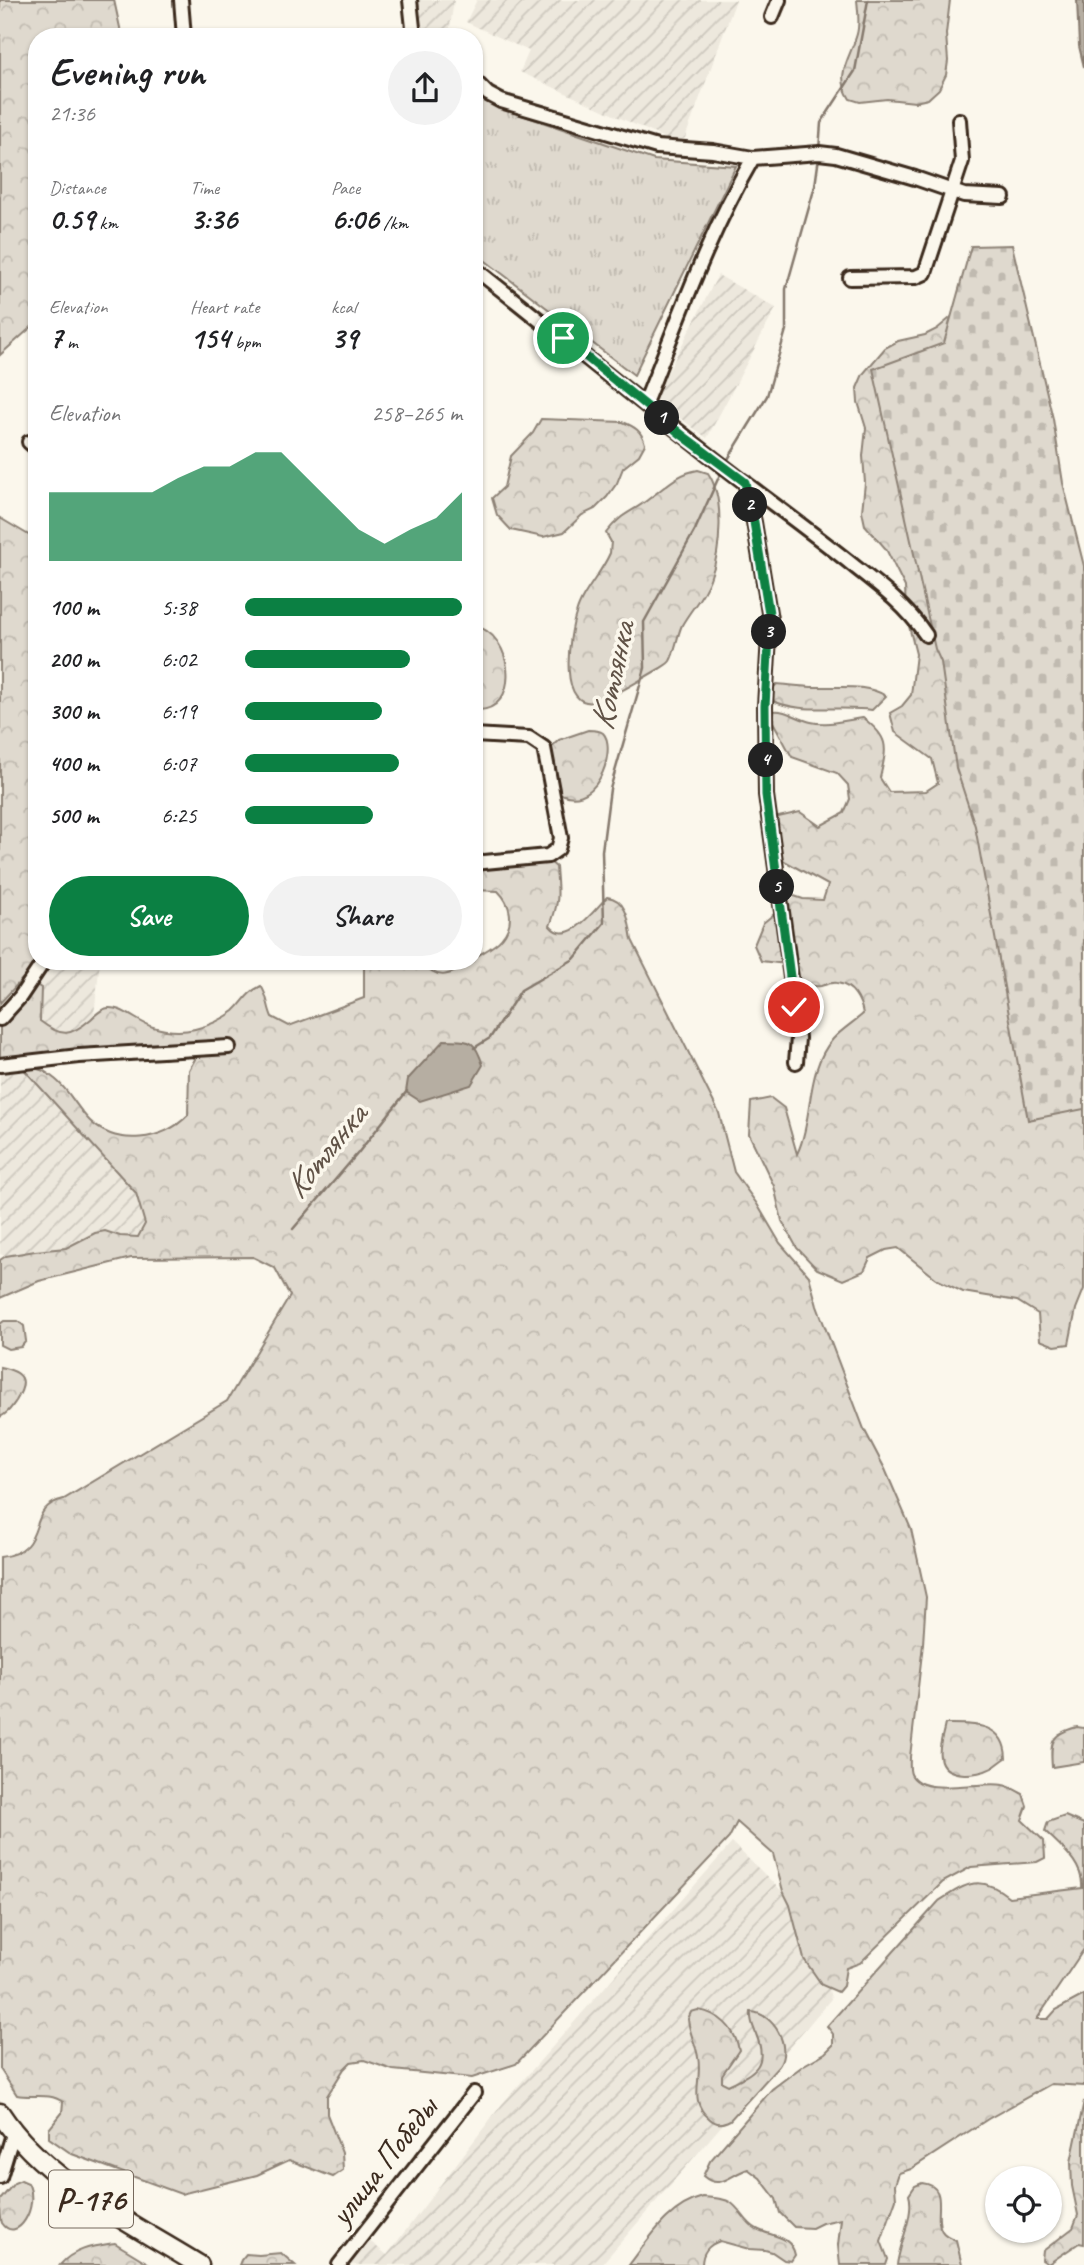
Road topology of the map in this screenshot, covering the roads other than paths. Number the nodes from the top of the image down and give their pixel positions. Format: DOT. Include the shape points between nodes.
graph roads {
  1 [pos="181,0"];
  2 [pos="411,0"];
  3 [pos="779,0"];
  4 [pos="772,17"];
  5 [pos="183,28"];
  6 [pos="413,28"];
  7 [pos="483,89"];
  8 [pos="959,120"];
  9 [pos="753,158"];
  10 [pos="950,192"];
  11 [pos="1003,197"];
  12 [pos="483,275"];
  13 [pos="850,278"];
  14 [pos="645,402"];
  15 [pos="745,482"];
  16 [pos="926,635"];
  17 [pos="483,736"];
  18 [pos="483,862"];
  19 [pos="38,970"];
  20 [pos="0,1018"];
  21 [pos="229,1047"];
  22 [pos="796,1062"];
  23 [pos="0,1065"];
  24 [pos="474,2093"];
  25 [pos="0,2113"];
  26 [pos="13,2134"];
  27 [pos="0,2177"];
  28 [pos="199,2265"];
  29 [pos="339,2265"];
  1 -- 5 [label="street"];
  2 -- 6 [label="street"];
  3 -- 4 [label="street"];
  7 -- 9 [label="street" via="501,101 657,147"];
  8 -- 10 [label="street" via="962,161"];
  9 -- 10 [label="street" via="836,155"];
  9 -- 14 [label="street" via="695,278"];
  10 -- 11 [label="street"];
  10 -- 13 [label="street" via="925,273"];
  12 -- 14 [label="street"];
  14 -- 15 [label="street"];
  15 -- 16 [label="street" via="890,594"];
  15 -- 22 [label="street" via="770,619 766,795 797,1028"];
  17 -- 18 [label="street" via="529,738 544,748 561,838 558,849 548,856"];
  19 -- 20 [label="street"];
  21 -- 23 [label="street"];
  24 -- 29 [label="street, улица Победы"];
  25 -- 26 [label="highway, Р-176"];
  26 -- 27 [label="street"];
  26 -- 28 [label="highway, Р-176" via="88,2196"];
}
